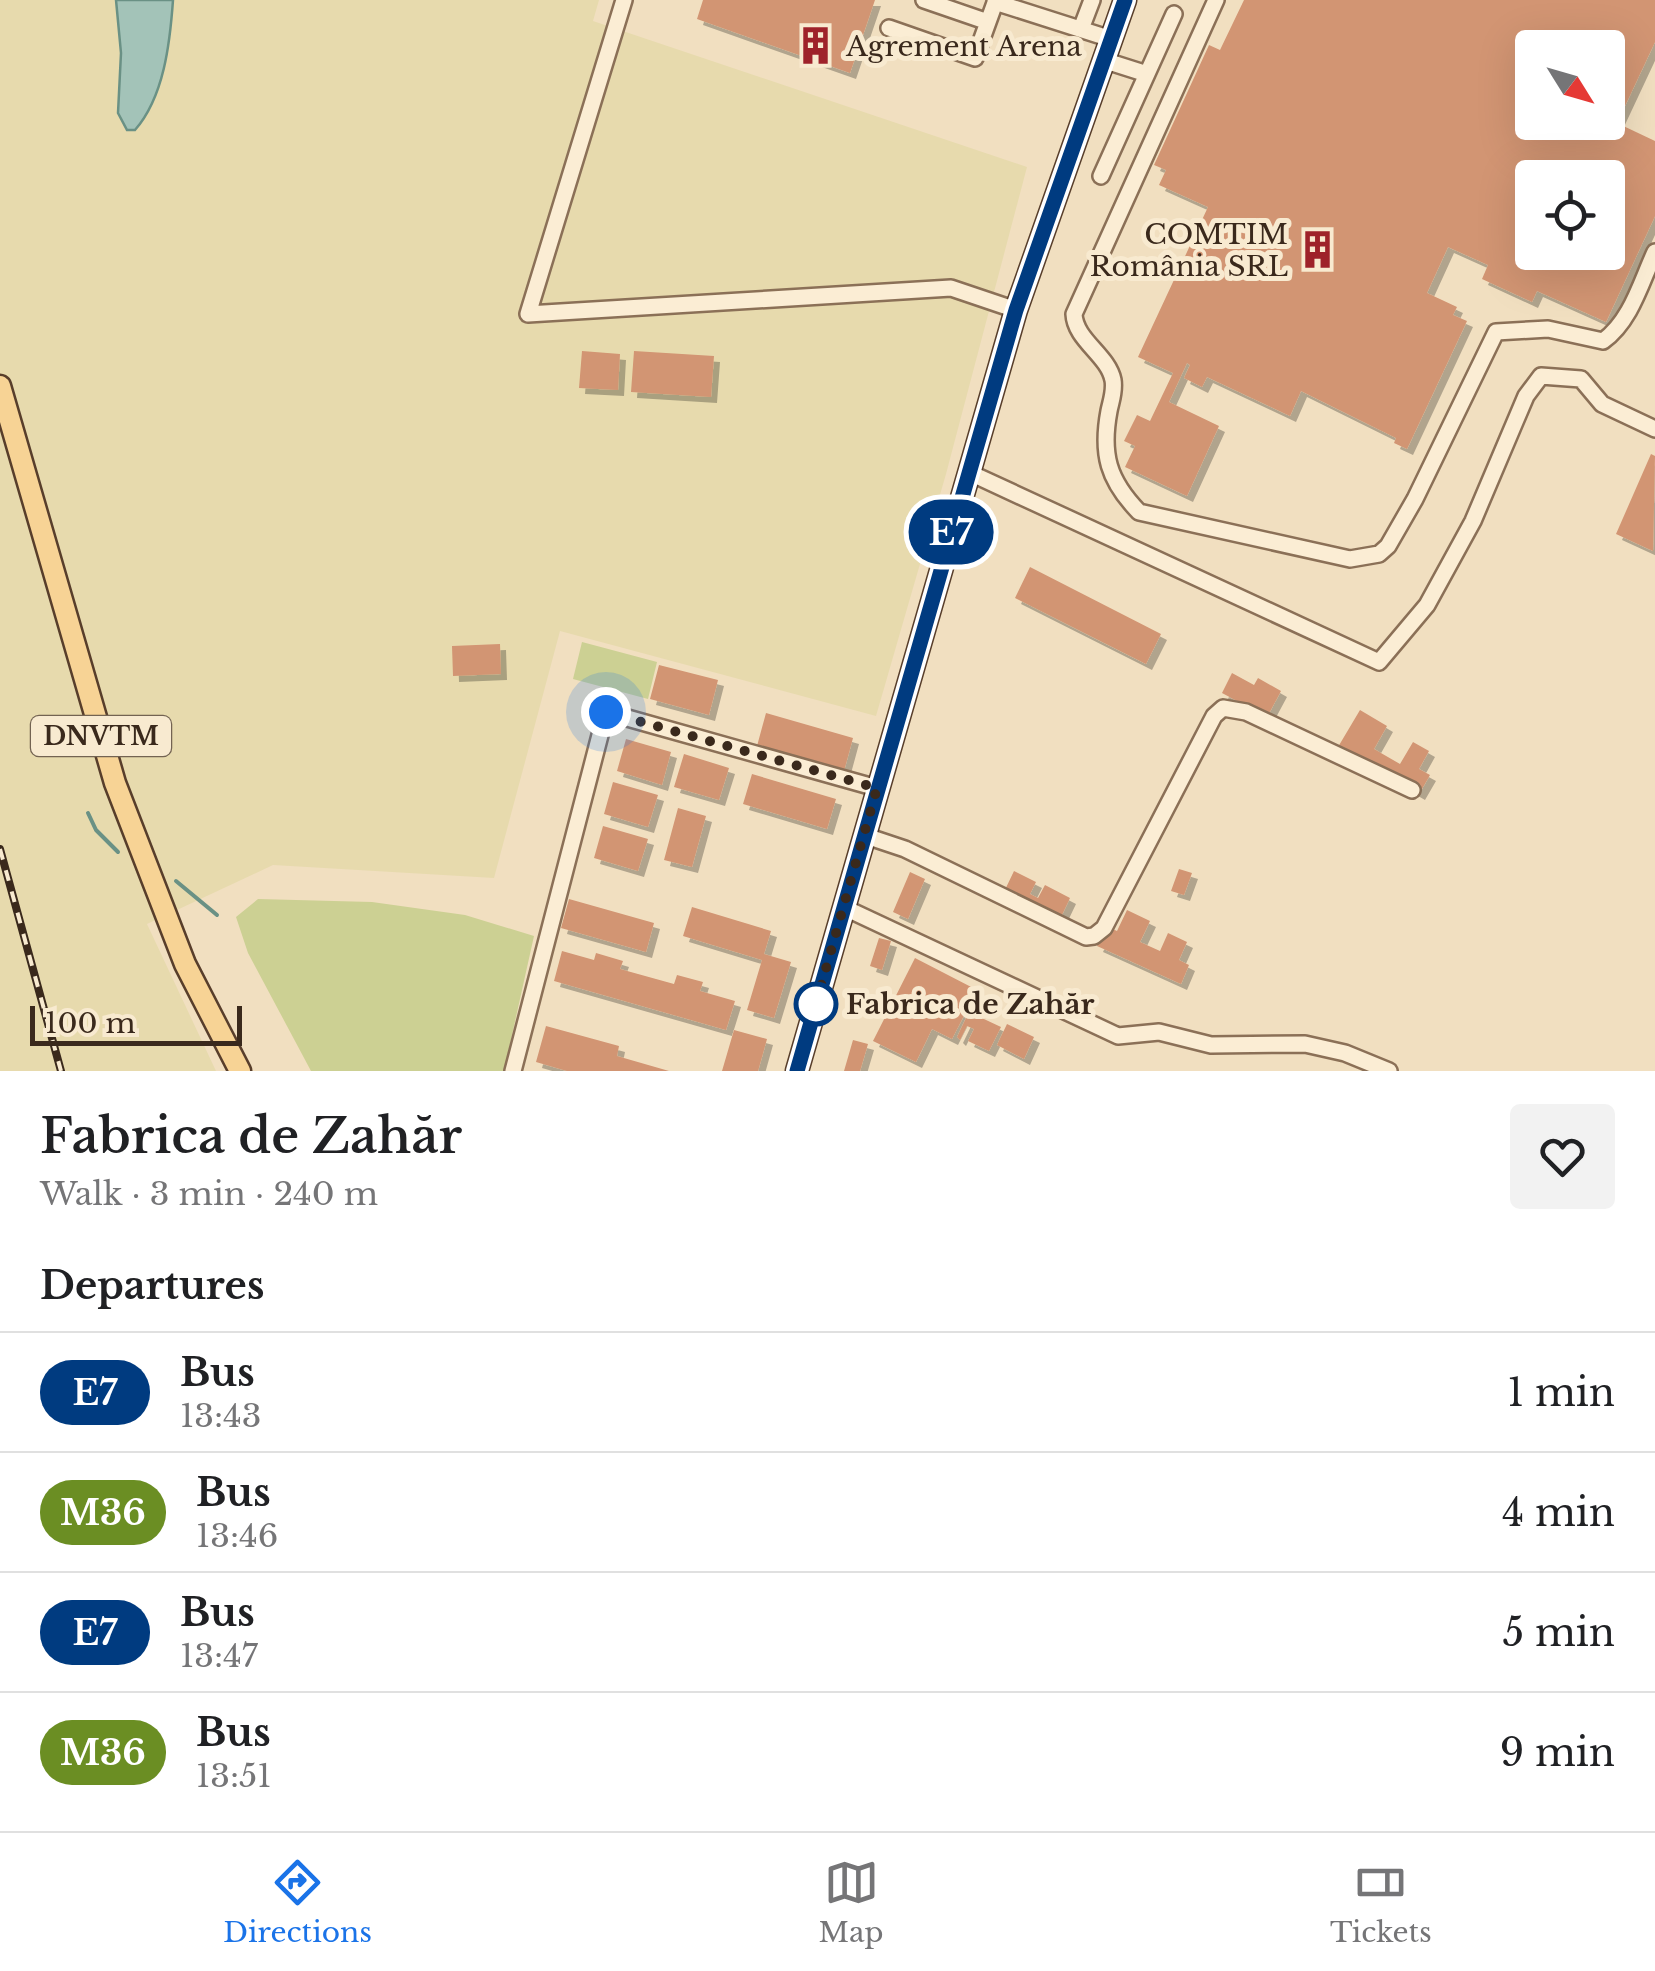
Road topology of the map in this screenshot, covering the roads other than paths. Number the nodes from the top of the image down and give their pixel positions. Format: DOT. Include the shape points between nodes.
graph roads {
  1 [pos="624,0"];
  2 [pos="924,0"];
  3 [pos="1092,0"];
  4 [pos="1125,0"];
  5 [pos="1216,0"];
  6 [pos="995,1"];
  7 [pos="1174,14"];
  8 [pos="988,22"];
  9 [pos="889,28"];
  10 [pos="1081,30"];
  11 [pos="1110,39"];
  12 [pos="1103,60"];
  13 [pos="1147,74"];
  14 [pos="1102,176"];
  15 [pos="1655,252"];
  16 [pos="1016,310"];
  17 [pos="0,386"];
  18 [pos="1655,429"];
  19 [pos="968,472"];
  20 [pos="877,788"];
  21 [pos="1412,790"];
  22 [pos="864,835"];
  23 [pos="843,907"];
  24 [pos="240,1071"];
  25 [pos="513,1071"];
  26 [pos="797,1071"];
  27 [pos="1389,1071"];
  1 -- 16 [label="lane" via="528,314 952,288"];
  2 -- 8 [label="lane"];
  3 -- 10 [label="lane"];
  4 -- 11 [label="main road"];
  5 -- 15 [label="lane" via="1074,314 1074,324 1113,376 1104,450 1115,480 1139,512 1350,559 1379,554 1415,499 1496,332 1548,329 1603,340 1624,319"];
  6 -- 8 [label="lane"];
  6 -- 10 [label="lane"];
  7 -- 13 [label="lane"];
  8 -- 9 [label="lane" via="975,58"];
  10 -- 11 [label="lane"];
  11 -- 12 [label="main road"];
  12 -- 13 [label="lane"];
  12 -- 16 [label="main road"];
  13 -- 14 [label="lane"];
  16 -- 19 [label="main road"];
  17 -- 24 [label="main road, DNVTM" via="115,783 184,964"];
  18 -- 19 [label="lane" via="1602,404 1581,380 1541,376 1427,604 1379,662"];
  19 -- 20 [label="main road"];
  20 -- 22 [label="main road"];
  20 -- 25 [label="lane" via="606,712"];
  21 -- 22 [label="lane" via="1246,712 1223,708 1094,936"];
  22 -- 23 [label="main road"];
  23 -- 26 [label="main road"];
  23 -- 27 [label="lane" via="1118,1036 1159,1032 1210,1045 1305,1044"];
}
